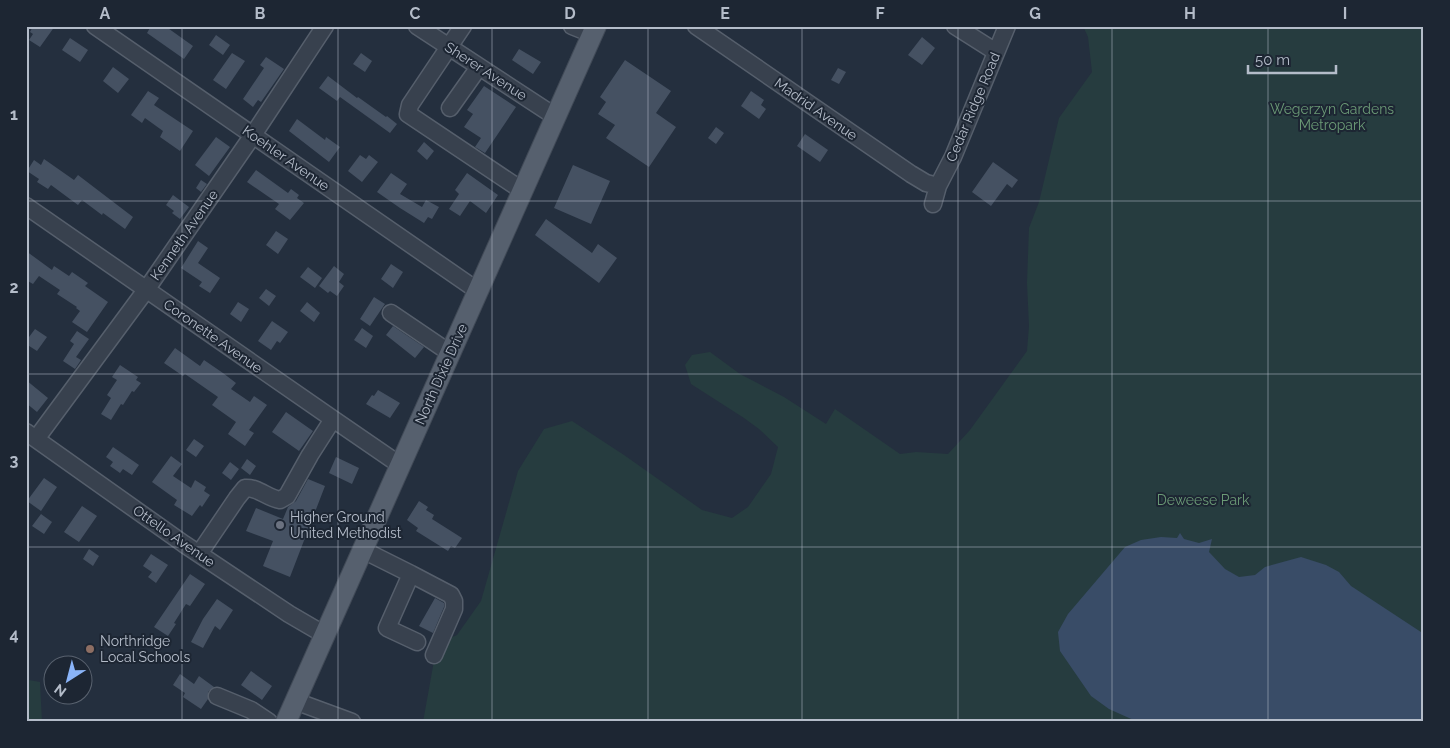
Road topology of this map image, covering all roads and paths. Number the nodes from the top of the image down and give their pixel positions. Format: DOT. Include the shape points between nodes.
graph roads {
  1 [pos="95,26"];
  2 [pos="325,26"];
  3 [pos="417,26"];
  4 [pos="464,26"];
  5 [pos="572,26"];
  6 [pos="696,26"];
  7 [pos="955,26"];
  8 [pos="1007,26"];
  9 [pos="594,30"];
  10 [pos="448,47"];
  11 [pos="996,52"];
  12 [pos="478,67"];
  13 [pos="450,108"];
  14 [pos="556,117"];
  15 [pos="253,135"];
  16 [pos="938,186"];
  17 [pos="523,191"];
  18 [pos="933,204"];
  19 [pos="26,206"];
  20 [pos="146,290"];
  21 [pos="478,291"];
  22 [pos="391,313"];
  23 [pos="450,353"];
  24 [pos="333,419"];
  25 [pos="31,436"];
  26 [pos="400,465"];
  27 [pos="363,550"];
  28 [pos="199,554"];
  29 [pos="411,574"];
  30 [pos="325,635"];
  31 [pos="417,642"];
  32 [pos="434,655"];
  33 [pos="217,696"];
  34 [pos="295,701"];
  35 [pos="269,722"];
  36 [pos="286,722"];
  37 [pos="352,722"];
  1 -- 15 [label="street, Koehler Avenue"];
  2 -- 15 [label="street, Kenneth Avenue"];
  3 -- 10 [label="street, Sherer Avenue"];
  4 -- 10 [label="street"];
  5 -- 9 [label="street"];
  6 -- 16 [label="street, Madrid Avenue" via="926,184"];
  7 -- 11 [label="street"];
  8 -- 11 [label="street, Cedar Ridge Road"];
  9 -- 14 [label="main road, North Dixie Drive"];
  10 -- 12 [label="street, Sherer Avenue"];
  10 -- 17 [label="street" via="410,104 408,114"];
  11 -- 16 [label="street, Cedar Ridge Road"];
  12 -- 13 [label="street"];
  12 -- 14 [label="street, Sherer Avenue"];
  14 -- 17 [label="main road, North Dixie Drive"];
  15 -- 20 [label="street, Kenneth Avenue"];
  15 -- 21 [label="street, Koehler Avenue"];
  16 -- 18 [label="street, Cedar Ridge Road"];
  17 -- 21 [label="main road, North Dixie Drive"];
  19 -- 20 [label="street, Coronette Avenue"];
  20 -- 24 [label="street, Coronette Avenue"];
  20 -- 25 [label="street, Kenneth Avenue"];
  21 -- 23 [label="main road, North Dixie Drive"];
  22 -- 23 [label="street"];
  23 -- 26 [label="main road, North Dixie Drive"];
  24 -- 26 [label="street, Coronette Avenue"];
  24 -- 28 [label="street" via="287,496 273,499 252,488 245,488"];
  25 -- 28 [label="street, Ottello Avenue"];
  26 -- 27 [label="main road, North Dixie Drive"];
  27 -- 29 [label="street"];
  27 -- 30 [label="main road, North Dixie Drive"];
  28 -- 30 [label="street, Ottello Avenue"];
  29 -- 31 [label="street" via="388,628"];
  29 -- 32 [label="street" via="451,595 454,601 454,609"];
  30 -- 34 [label="main road, North Dixie Drive"];
  33 -- 35 [label="street" via="251,710"];
  34 -- 36 [label="main road, North Dixie Drive"];
  34 -- 37 [label="street"];
}
